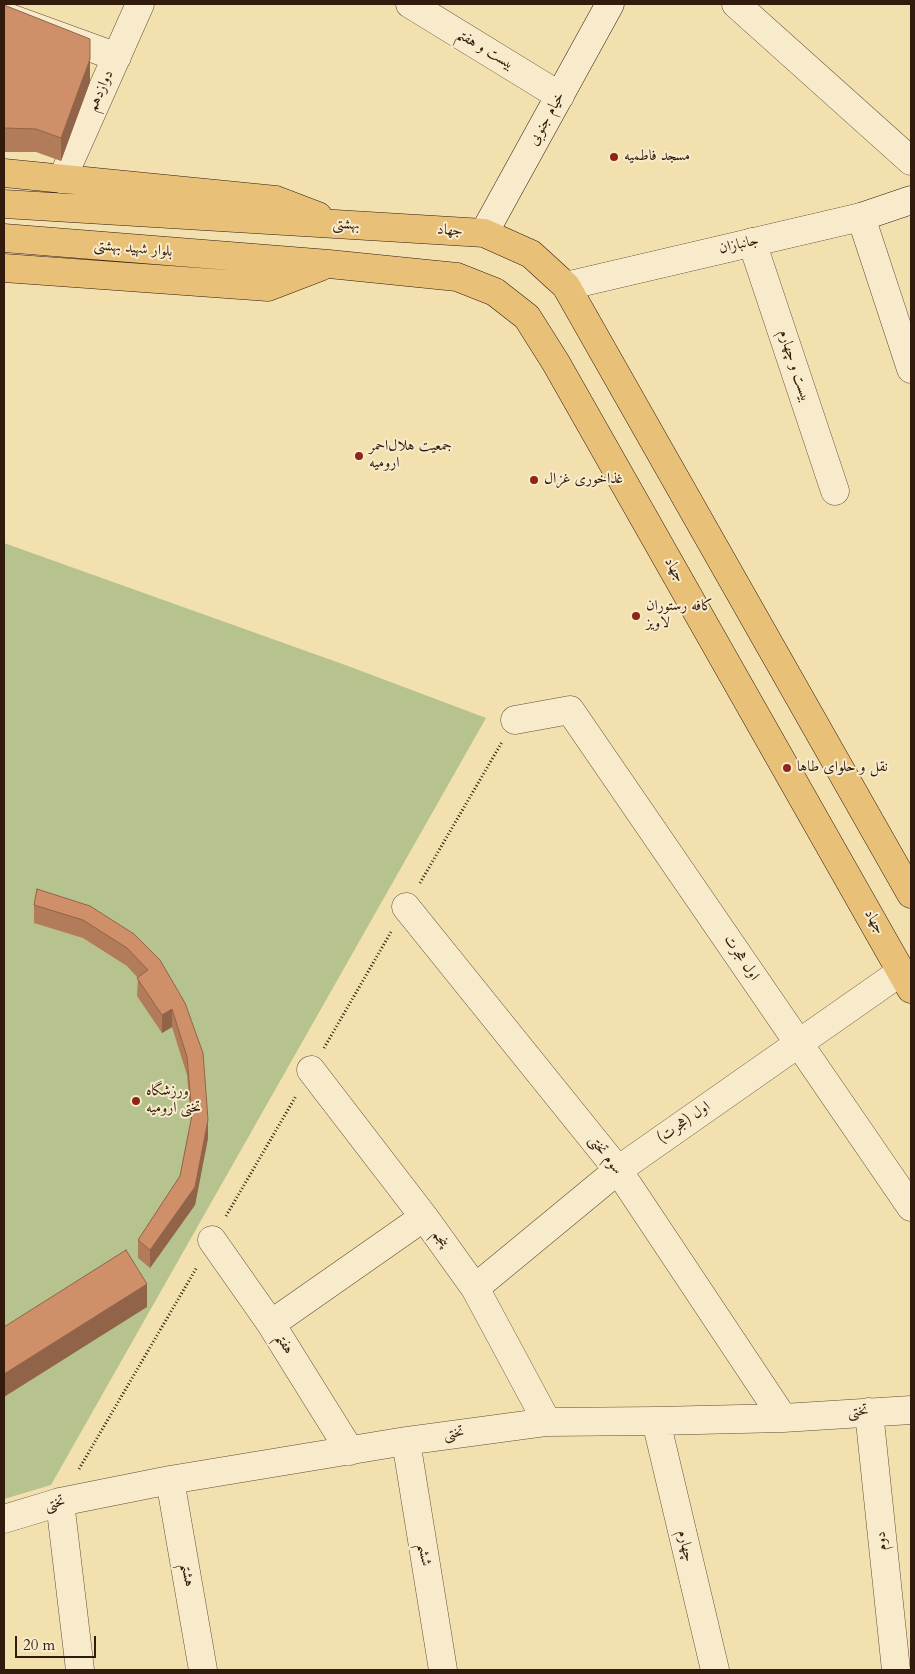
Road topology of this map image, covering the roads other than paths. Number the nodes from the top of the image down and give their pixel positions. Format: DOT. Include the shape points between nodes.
graph roads {
  1 [pos="140,4"];
  2 [pos="410,4"];
  3 [pos="610,4"];
  4 [pos="736,4"];
  5 [pos="4,16"];
  6 [pos="117,57"];
  7 [pos="560,96"];
  8 [pos="911,161"];
  9 [pos="4,173"];
  10 [pos="62,179"];
  11 [pos="911,200"];
  12 [pos="4,204"];
  13 [pos="861,217"];
  14 [pos="340,224"];
  15 [pos="429,229"];
  16 [pos="484,233"];
  17 [pos="4,238"];
  18 [pos="752,242"];
  19 [pos="329,264"];
  20 [pos="4,268"];
  21 [pos="566,286"];
  22 [pos="911,369"];
  23 [pos="835,490"];
  24 [pos="515,720"];
  25 [pos="911,894"];
  26 [pos="406,907"];
  27 [pos="906,980"];
  28 [pos="799,1043"];
  29 [pos="311,1070"];
  30 [pos="618,1170"];
  31 [pos="911,1207"];
  32 [pos="424,1217"];
  33 [pos="212,1240"];
  34 [pos="475,1288"];
  35 [pos="271,1324"];
  36 [pos="911,1410"];
  37 [pos="868,1412"];
  38 [pos="783,1418"];
  39 [pos="547,1422"];
  40 [pos="656,1422"];
  41 [pos="406,1441"];
  42 [pos="350,1451"];
  43 [pos="170,1480"];
  44 [pos="60,1502"];
  45 [pos="4,1519"];
  46 [pos="80,1670"];
  47 [pos="203,1670"];
  48 [pos="443,1670"];
  49 [pos="715,1670"];
  50 [pos="896,1670"];
  1 -- 6 [label="street, دوازدهم"];
  2 -- 7 [label="street, بیست و هفتم"];
  3 -- 7 [label="street, خیام جنوبی"];
  4 -- 8 [label="street"];
  5 -- 6 [label="street"];
  6 -- 10 [label="street, دوازدهم"];
  7 -- 16 [label="street, خیام جنوبی"];
  9 -- 10 [label="main road"];
  10 -- 14 [label="main road" via="276,200"];
  11 -- 13 [label="street, جانبازان"];
  12 -- 14 [label="main road, بهشتی"];
  13 -- 18 [label="street, جانبازان"];
  13 -- 22 [label="street"];
  14 -- 15 [label="main road, بهشتی"];
  15 -- 16 [label="main road, جهاد"];
  16 -- 21 [label="main road, جهاد" via="531,254"];
  17 -- 19 [label="main road, بلوار شهید بهشتی"];
  18 -- 21 [label="street, جانبازان"];
  18 -- 23 [label="street, بیست و چهارم"];
  19 -- 20 [label="main road" via="268,287"];
  19 -- 27 [label="main road, جهاد" via="457,277 495,292 527,317"];
  21 -- 25 [label="main road, جهاد"];
  24 -- 28 [label="street, اول هجرت" via="570,710"];
  26 -- 30 [label="street, سوم تختی"];
  27 -- 28 [label="street, اول (هجرت)"];
  28 -- 30 [label="street, اول (هجرت)"];
  28 -- 31 [label="street, اول هجرت"];
  29 -- 32 [label="street, پنجم"];
  30 -- 34 [label="street, اول (هجرت)"];
  30 -- 38 [label="street, سوم تختی"];
  32 -- 34 [label="street, پنجم"];
  32 -- 35 [label="street"];
  33 -- 35 [label="street, هفتم"];
  34 -- 39 [label="street, پنجم"];
  35 -- 42 [label="street, هفتم"];
  36 -- 37 [label="street, تختی"];
  37 -- 38 [label="street, تختی"];
  37 -- 50 [label="street, دوم"];
  38 -- 40 [label="street, تختی"];
  39 -- 40 [label="street, تختی"];
  39 -- 41 [label="street, تختی"];
  40 -- 49 [label="street, چهارم"];
  41 -- 42 [label="street, تختی"];
  41 -- 48 [label="street, ششم"];
  42 -- 43 [label="street, تختی"];
  43 -- 44 [label="street, تختی"];
  43 -- 47 [label="street, هشتم"];
  44 -- 45 [label="street, تختی"];
  44 -- 46 [label="street"];
}
